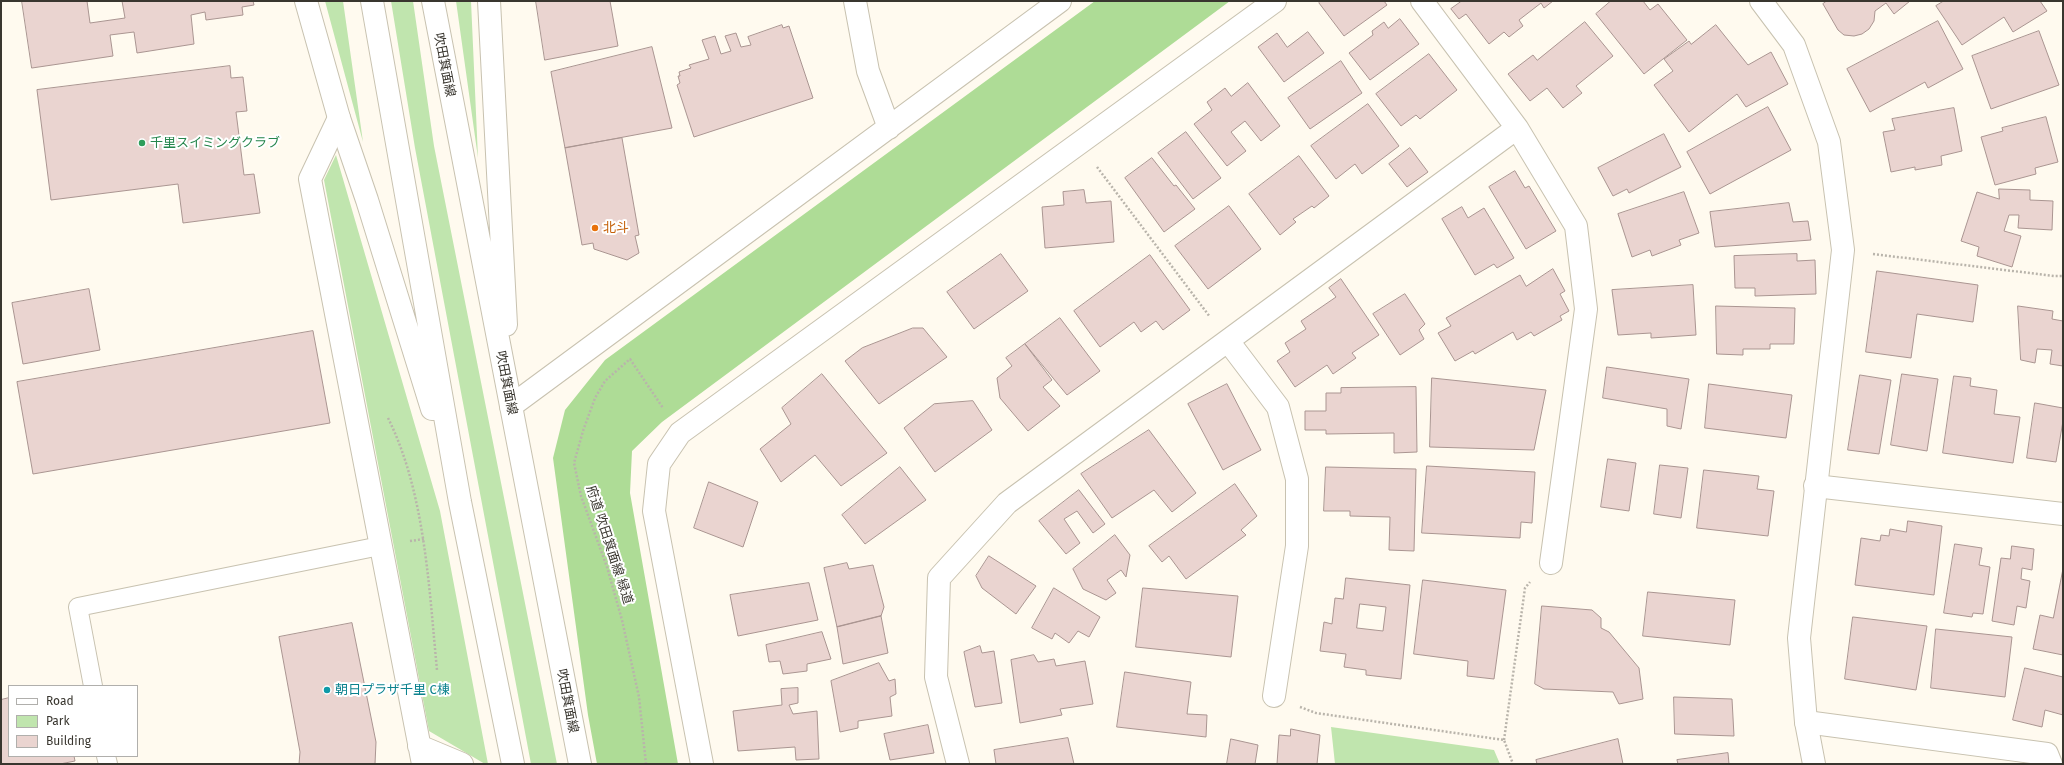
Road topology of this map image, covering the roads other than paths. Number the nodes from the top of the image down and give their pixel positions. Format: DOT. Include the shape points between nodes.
graph roads {
  1 [pos="306,1"];
  2 [pos="372,1"];
  3 [pos="433,1"];
  4 [pos="490,1"];
  5 [pos="855,1"];
  6 [pos="1060,1"];
  7 [pos="1275,1"];
  8 [pos="1422,1"];
  9 [pos="1761,1"];
  10 [pos="339,118"];
  11 [pos="888,128"];
  12 [pos="1517,128"];
  13 [pos="1228,341"];
  14 [pos="511,406"];
  15 [pos="1815,486"];
  16 [pos="460,502"];
  17 [pos="2063,514"];
  18 [pos="380,546"];
  19 [pos="1551,563"];
  20 [pos="93,685"];
  21 [pos="1274,696"];
  22 [pos="1806,722"];
  23 [pos="421,755"];
  24 [pos="462,764"];
  25 [pos="513,764"];
  26 [pos="580,764"];
  27 [pos="702,764"];
  28 [pos="958,764"];
  29 [pos="1814,764"];
  30 [pos="2051,764"];
  1 -- 10 [label="street"];
  2 -- 16 [label="street"];
  3 -- 14 [label="street, 吹田箕面線"];
  4 -- 14 [label="street"];
  5 -- 11 [label="street" via="868,71"];
  6 -- 11 [label="street"];
  7 -- 27 [label="street" via="680,434 659,464 654,511"];
  8 -- 12 [label="street"];
  9 -- 15 [label="street" via="1794,45 1829,142 1843,250"];
  10 -- 16 [label="street" via="367,200"];
  10 -- 18 [label="street" via="310,179"];
  11 -- 14 [label="street"];
  12 -- 13 [label="street"];
  12 -- 19 [label="street" via="1576,226 1586,309"];
  13 -- 21 [label="street" via="1278,407 1297,479 1297,546"];
  13 -- 28 [label="street" via="1007,503 939,578 936,677"];
  14 -- 26 [label="street, 吹田箕面線"];
  15 -- 17 [label="street"];
  15 -- 22 [label="street" via="1799,638"];
  16 -- 25 [label="street"];
  18 -- 20 [label="lane" via="78,607"];
  18 -- 23 [label="street"];
  22 -- 29 [label="street"];
  22 -- 30 [label="street" via="2047,754"];
  23 -- 24 [label="street"];
}
